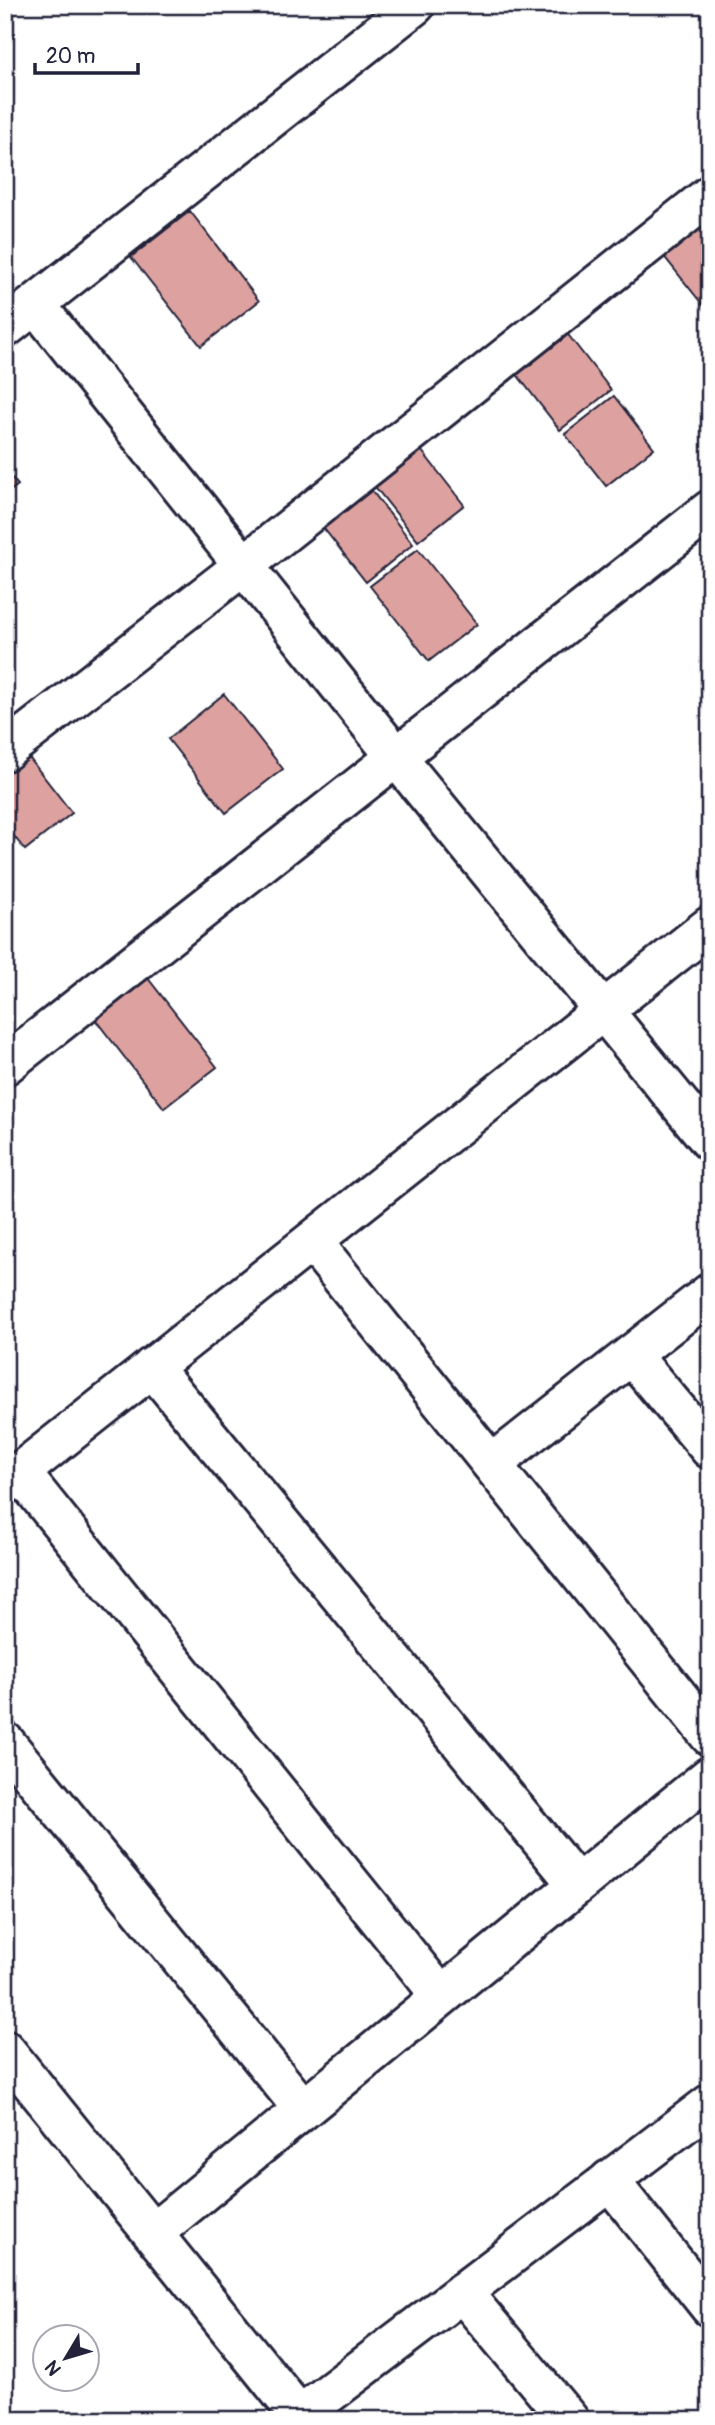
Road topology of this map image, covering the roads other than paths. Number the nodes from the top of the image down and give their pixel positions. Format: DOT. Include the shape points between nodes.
graph roads {
  1 [pos="415,5"];
  2 [pos="710,195"];
  3 [pos="36,305"];
  4 [pos="5,328"];
  5 [pos="710,510"];
  6 [pos="243,566"];
  7 [pos="5,751"];
  8 [pos="397,758"];
  9 [pos="710,926"];
  10 [pos="603,1011"];
  11 [pos="5,1065"];
  12 [pos="710,1141"];
  13 [pos="312,1241"];
  14 [pos="710,1293"];
  15 [pos="631,1355"];
  16 [pos="152,1367"];
  17 [pos="710,1449"];
  18 [pos="492,1464"];
  19 [pos="13,1478"];
  20 [pos="710,1736"];
  21 [pos="5,1742"];
  22 [pos="710,1776"];
  23 [pos="577,1884"];
  24 [pos="441,1996"];
  25 [pos="5,2050"];
  26 [pos="710,2104"];
  27 [pos="303,2109"];
  28 [pos="610,2180"];
  29 [pos="153,2233"];
  30 [pos="462,2292"];
  31 [pos="710,2307"];
  32 [pos="299,2418"];
  33 [pos="569,2420"];
  1 -- 3 [label="street"];
  2 -- 6 [label="street"];
  3 -- 4 [label="street"];
  3 -- 6 [label="street"];
  5 -- 8 [label="street"];
  6 -- 7 [label="street"];
  6 -- 8 [label="street"];
  8 -- 10 [label="street"];
  8 -- 11 [label="street"];
  9 -- 10 [label="street"];
  10 -- 12 [label="street"];
  10 -- 13 [label="street"];
  13 -- 16 [label="street"];
  13 -- 18 [label="street"];
  14 -- 15 [label="street"];
  15 -- 17 [label="street"];
  15 -- 18 [label="street"];
  16 -- 19 [label="street"];
  16 -- 23 [label="street"];
  18 -- 20 [label="street"];
  19 -- 24 [label="street"];
  21 -- 27 [label="street"];
  22 -- 23 [label="street"];
  23 -- 24 [label="street"];
  24 -- 27 [label="street"];
  25 -- 29 [label="street"];
  26 -- 28 [label="street"];
  27 -- 29 [label="street"];
  28 -- 30 [label="street"];
  28 -- 31 [label="street"];
  29 -- 32 [label="street"];
  30 -- 32 [label="street"];
  30 -- 33 [label="street"];
}
